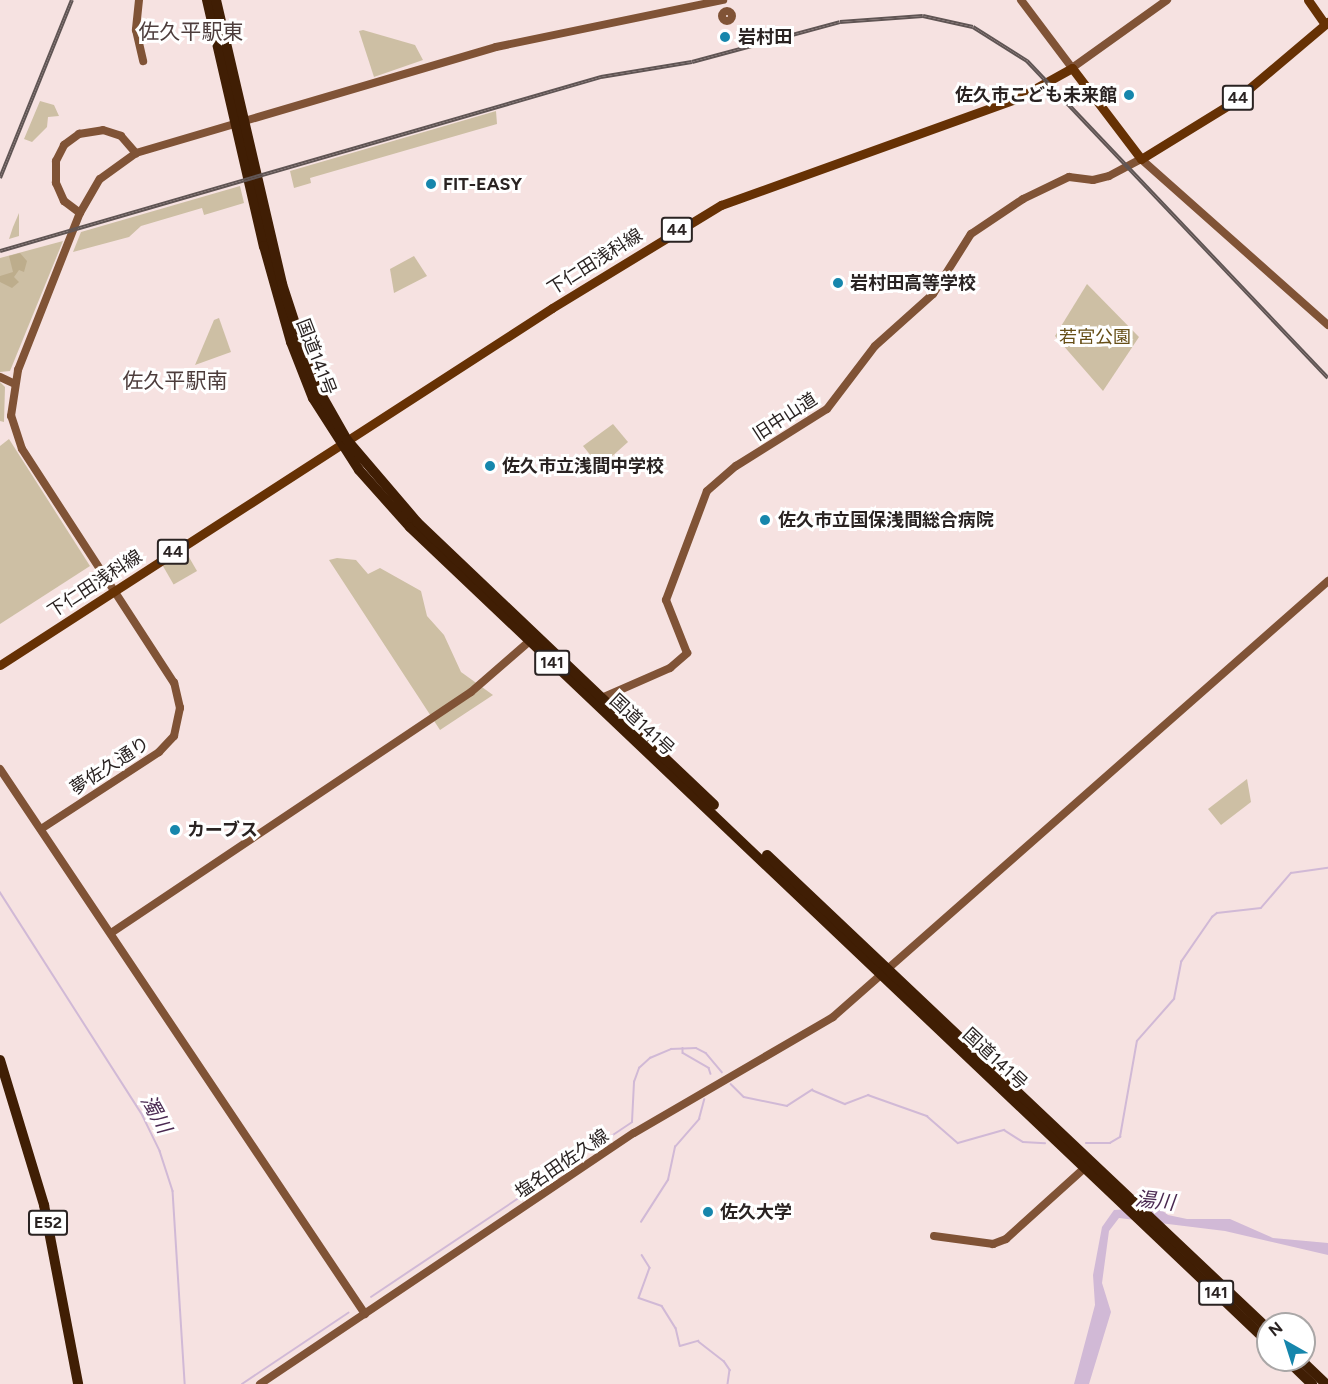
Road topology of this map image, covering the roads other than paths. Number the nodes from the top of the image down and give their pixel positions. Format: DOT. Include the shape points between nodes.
graph roads {
  1 [pos="139,0"];
  2 [pos="207,0"];
  3 [pos="216,0"];
  4 [pos="721,0"];
  5 [pos="1021,0"];
  6 [pos="1167,0"];
  7 [pos="1308,0"];
  8 [pos="725,12"];
  9 [pos="1327,24"];
  10 [pos="143,62"];
  11 [pos="1072,68"];
  12 [pos="240,123"];
  13 [pos="136,153"];
  14 [pos="1141,159"];
  15 [pos="80,213"];
  16 [pos="1328,325"];
  17 [pos="0,377"];
  18 [pos="13,383"];
  19 [pos="344,442"];
  20 [pos="1328,581"];
  21 [pos="116,590"];
  22 [pos="533,638"];
  23 [pos="0,665"];
  24 [pos="597,700"];
  25 [pos="0,769"];
  26 [pos="41,829"];
  27 [pos="111,933"];
  28 [pos="886,972"];
  29 [pos="1,1062"];
  30 [pos="1089,1164"];
  31 [pos="934,1236"];
  32 [pos="1167,1240"];
  33 [pos="366,1314"];
  34 [pos="1256,1318"];
  35 [pos="1256,1330"];
  36 [pos="1300,1372"];
  37 [pos="1314,1372"];
  38 [pos="78,1384"];
  39 [pos="260,1384"];
  40 [pos="1312,1384"];
  41 [pos="1326,1384"];
  1 -- 10 [label="street" via="136,30"];
  2 -- 12 [label="highway, 国道141号 / 141"];
  3 -- 12 [label="highway, 国道141号 / 141"];
  4 -- 8 [label="street"];
  4 -- 12 [label="street, 夢佐久通り" via="506,45"];
  5 -- 11 [label="street"];
  6 -- 11 [label="street"];
  7 -- 9 [label="main road"];
  9 -- 14 [label="main road, 44" via="1232,104"];
  11 -- 14 [label="main road"];
  11 -- 19 [label="main road, 下仁田浅科線 / 44" via="1016,99 709,212"];
  12 -- 13 [label="street, 夢佐久通り"];
  12 -- 19 [label="highway, 国道141号 / 141" via="291,342 306,385"];
  13 -- 15 [label="street, 夢佐久通り" via="100,179"];
  13 -- 15 [label="street" via="121,136 103,130 79,134 64,145 56,161 56,183 64,201"];
  14 -- 16 [label="street"];
  14 -- 24 [label="street, 旧中山道" via="1128,169 1095,180 1076,176 1062,180 1023,199 974,231 933,294 875,346 837,400 806,425 736,466 707,491 666,600 687,653 670,668"];
  15 -- 18 [label="street, 夢佐久通り"];
  17 -- 18 [label="street"];
  18 -- 21 [label="street, 夢佐久通り" via="11,416 19,443"];
  19 -- 21 [label="main road, 下仁田浅科線 / 44"];
  19 -- 22 [label="highway, 国道141号 / 141" via="395,512"];
  20 -- 28 [label="street, 塩名田佐久線"];
  21 -- 23 [label="main road, 下仁田浅科線 / 44"];
  21 -- 26 [label="street, 夢佐久通り" via="178,691 177,727 159,752"];
  22 -- 24 [label="highway, 国道141号 / 141"];
  22 -- 27 [label="street" via="471,692"];
  24 -- 28 [label="highway, 国道141号 / 141"];
  25 -- 26 [label="street"];
  26 -- 27 [label="street"];
  27 -- 33 [label="street"];
  28 -- 30 [label="highway, 国道141号 / 141"];
  28 -- 33 [label="street, 塩名田佐久線" via="812,1032 666,1113"];
  29 -- 38 [label="highway, E52" via="53,1242"];
  30 -- 31 [label="street" via="1006,1239 993,1244"];
  30 -- 32 [label="highway, 国道141号 / 141"];
  32 -- 34 [label="highway, 国道141号 / 141"];
  32 -- 35 [label="highway, 国道141号 / 141"];
  33 -- 39 [label="street, 塩名田佐久線"];
  36 -- 40 [label="highway"];
  37 -- 41 [label="highway"];
}
